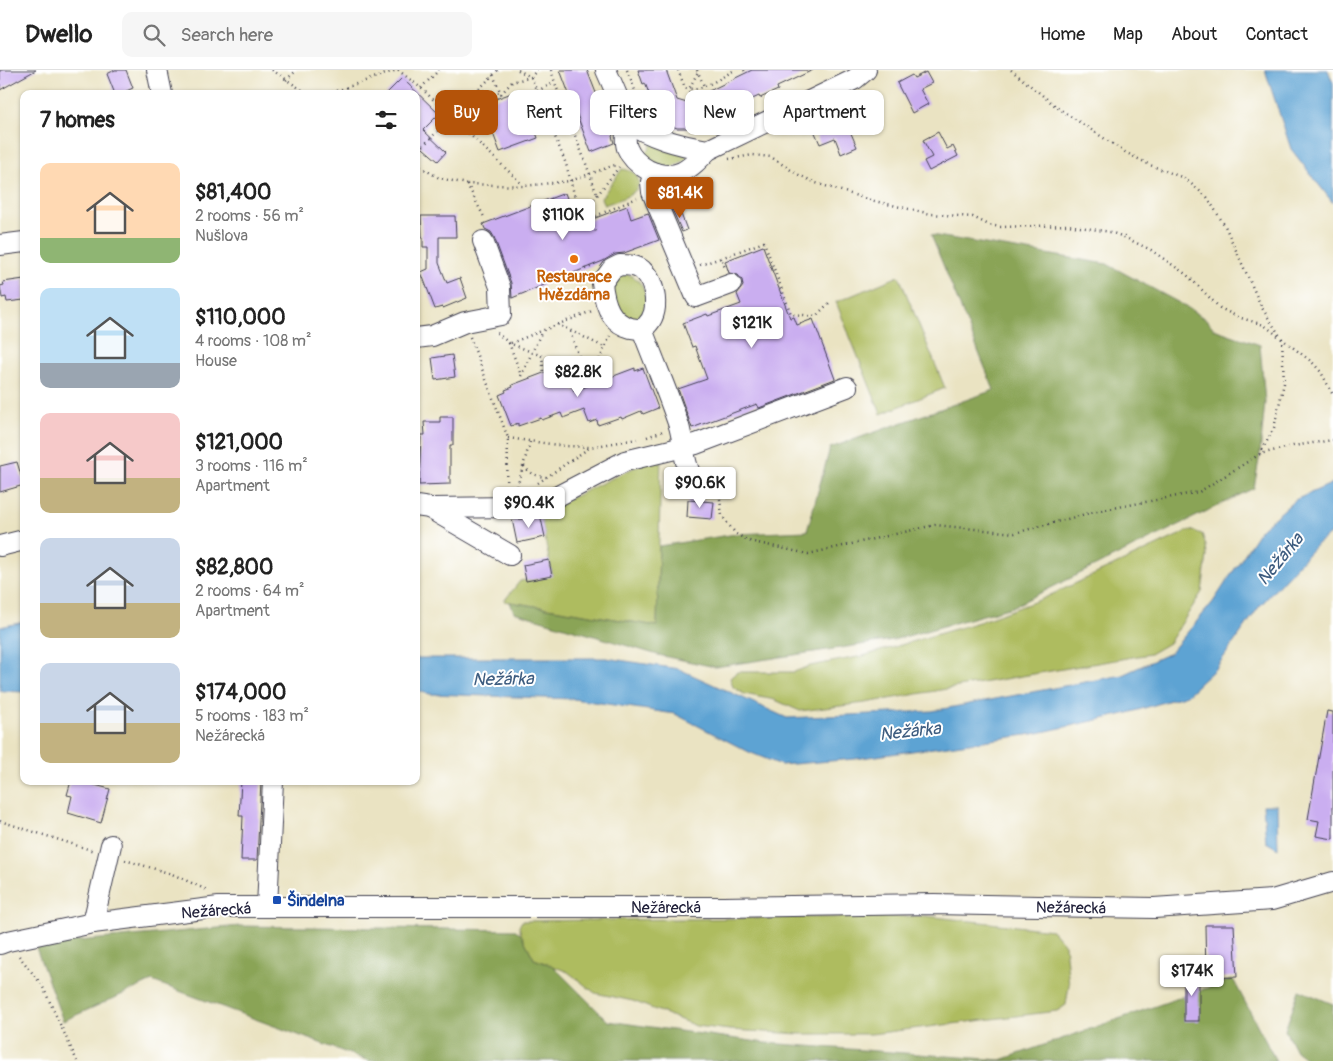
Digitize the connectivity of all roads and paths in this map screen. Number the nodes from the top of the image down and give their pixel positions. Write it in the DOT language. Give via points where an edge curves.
graph roads {
  1 [pos="157,70"];
  2 [pos="272,70"];
  3 [pos="297,70"];
  4 [pos="397,70"];
  5 [pos="439,70"];
  6 [pos="498,70"];
  7 [pos="518,70"];
  8 [pos="537,70"];
  9 [pos="551,70"];
  10 [pos="606,70"];
  11 [pos="628,70"];
  12 [pos="678,70"];
  13 [pos="735,70"];
  14 [pos="866,70"];
  15 [pos="1011,70"];
  16 [pos="698,71"];
  17 [pos="493,75"];
  18 [pos="531,77"];
  19 [pos="286,80"];
  20 [pos="555,83"];
  21 [pos="704,86"];
  22 [pos="421,88"];
  23 [pos="689,89"];
  24 [pos="161,90"];
  25 [pos="302,90"];
  26 [pos="339,90"];
  27 [pos="478,90"];
  28 [pos="537,90"];
  29 [pos="539,90"];
  30 [pos="558,90"];
  31 [pos="614,90"];
  32 [pos="636,90"];
  33 [pos="498,93"];
  34 [pos="501,94"];
  35 [pos="435,102"];
  36 [pos="435,134"];
  37 [pos="469,135"];
  38 [pos="555,135"];
  39 [pos="574,135"];
  40 [pos="627,135"];
  41 [pos="652,135"];
  42 [pos="420,149"];
  43 [pos="708,150"];
  44 [pos="420,166"];
  45 [pos="590,174"];
  46 [pos="570,181"];
  47 [pos="654,182"];
  48 [pos="467,184"];
  49 [pos="524,186"];
  50 [pos="597,196"];
  51 [pos="588,207"];
  52 [pos="591,218"];
  53 [pos="486,219"];
  54 [pos="596,232"];
  55 [pos="483,241"];
  56 [pos="20,242"];
  57 [pos="0,245"];
  58 [pos="721,258"];
  59 [pos="698,266"];
  60 [pos="731,284"];
  61 [pos="829,302"];
  62 [pos="606,306"];
  63 [pos="557,324"];
  64 [pos="467,328"];
  65 [pos="642,329"];
  66 [pos="543,330"];
  67 [pos="570,332"];
  68 [pos="420,338"];
  69 [pos="1282,339"];
  70 [pos="509,343"];
  71 [pos="533,352"];
  72 [pos="599,361"];
  73 [pos="583,367"];
  74 [pos="544,374"];
  75 [pos="602,374"];
  76 [pos="590,387"];
  77 [pos="848,387"];
  78 [pos="1333,395"];
  79 [pos="678,425"];
  80 [pos="508,438"];
  81 [pos="1333,440"];
  82 [pos="530,442"];
  83 [pos="590,447"];
  84 [pos="684,447"];
  85 [pos="1260,454"];
  86 [pos="524,466"];
  87 [pos="714,483"];
  88 [pos="515,495"];
  89 [pos="507,497"];
  90 [pos="423,507"];
  91 [pos="20,541"];
  92 [pos="0,546"];
  93 [pos="510,555"];
  94 [pos="273,785"];
  95 [pos="111,845"];
  96 [pos="1333,882"];
  97 [pos="267,907"];
  98 [pos="93,923"];
  99 [pos="4,942"];
  100 [pos="77,1061"];
  1 -- 24 [label="street"];
  2 -- 19 [label="path"];
  3 -- 19 [label="path"];
  4 -- 22 [label="path"];
  4 -- 26 [label="path"];
  5 -- 22 [label="path"];
  6 -- 17 [label="path"];
  7 -- 18 [label="path"];
  8 -- 18 [label="path"];
  9 -- 20 [label="path"];
  10 -- 31 [label="street"];
  11 -- 32 [label="path"];
  12 -- 23 [label="path" via="685,88"];
  13 -- 21 [label="path"];
  14 -- 43 [label="street" via="846,83"];
  15 -- 69 [label="path" via="1058,108 1125,152 1184,178 1207,197 1225,226 1262,308"];
  16 -- 21 [label="path"];
  16 -- 23 [label="path"];
  17 -- 27 [label="path"];
  17 -- 34 [label="path"];
  18 -- 28 [label="path"];
  18 -- 34 [label="path" via="512,82"];
  19 -- 25 [label="path"];
  20 -- 29 [label="path"];
  20 -- 30 [label="path"];
  21 -- 23 [label="path"];
  22 -- 35 [label="path"];
  33 -- 34 [label="path"];
  36 -- 42 [label="path"];
  37 -- 49 [label="path"];
  38 -- 46 [label="path"];
  39 -- 45 [label="path"];
  40 -- 47 [label="street" via="627,148 632,157"];
  41 -- 43 [label="street"];
  43 -- 47 [label="street" via="691,167"];
  43 -- 69 [label="path" via="727,160 753,155 771,157 816,183 914,211 973,217 1001,227 1068,225 1110,232 1158,255 1187,275 1220,308 1264,325"];
  44 -- 48 [label="path" via="439,178"];
  45 -- 46 [label="path"];
  45 -- 50 [label="path"];
  45 -- 50 [label="path" via="624,162"];
  46 -- 49 [label="path"];
  46 -- 51 [label="path" via="576,201"];
  47 -- 52 [label="path"];
  47 -- 60 [label="street" via="696,297"];
  48 -- 49 [label="path"];
  48 -- 53 [label="path"];
  50 -- 51 [label="path"];
  51 -- 52 [label="path"];
  52 -- 54 [label="path"];
  55 -- 68 [label="street" via="500,287 501,315 465,322"];
  56 -- 57 [label="street"];
  58 -- 59 [label="path"];
  58 -- 60 [label="path"];
  58 -- 61 [label="path" via="764,242 791,314 816,316"];
  62 -- 63 [label="path"];
  62 -- 65 [label="street" via="618,322"];
  62 -- 65 [label="street" via="602,283 612,269 632,265 642,270 655,294 655,306"];
  63 -- 66 [label="path"];
  63 -- 67 [label="path"];
  64 -- 80 [label="path"];
  65 -- 79 [label="street"];
  66 -- 70 [label="path"];
  66 -- 71 [label="path"];
  67 -- 72 [label="path" via="604,348"];
  67 -- 73 [label="path"];
  69 -- 78 [label="path" via="1312,362"];
  69 -- 85 [label="path" via="1284,383 1274,428"];
  70 -- 71 [label="path"];
  70 -- 71 [label="path" via="521,376"];
  71 -- 74 [label="path" via="542,356"];
  72 -- 73 [label="path"];
  72 -- 75 [label="path"];
  73 -- 76 [label="path"];
  77 -- 84 [label="street"];
  79 -- 83 [label="path" via="644,438"];
  79 -- 84 [label="street"];
  80 -- 82 [label="path"];
  80 -- 89 [label="path"];
  81 -- 85 [label="path"];
  82 -- 83 [label="path"];
  82 -- 86 [label="path"];
  83 -- 86 [label="path" via="548,477 528,472"];
  84 -- 87 [label="street" via="687,468 692,477"];
  84 -- 90 [label="street" via="625,461 556,497 519,507"];
  85 -- 87 [label="path" via="1199,492 1097,511 1014,533 935,524 808,554 750,541 736,534 722,516 719,492"];
  86 -- 88 [label="path"];
  90 -- 93 [label="street"];
  91 -- 92 [label="street"];
  94 -- 97 [label="street"];
  95 -- 98 [label="street"];
  96 -- 97 [label="street, Nežárecká" via="1272,900 1154,908 934,904"];
  97 -- 98 [label="street, Nežárecká" via="219,907"];
  98 -- 99 [label="street, Nežárecká"];
  99 -- 100 [label="path" via="42,985"];
}
